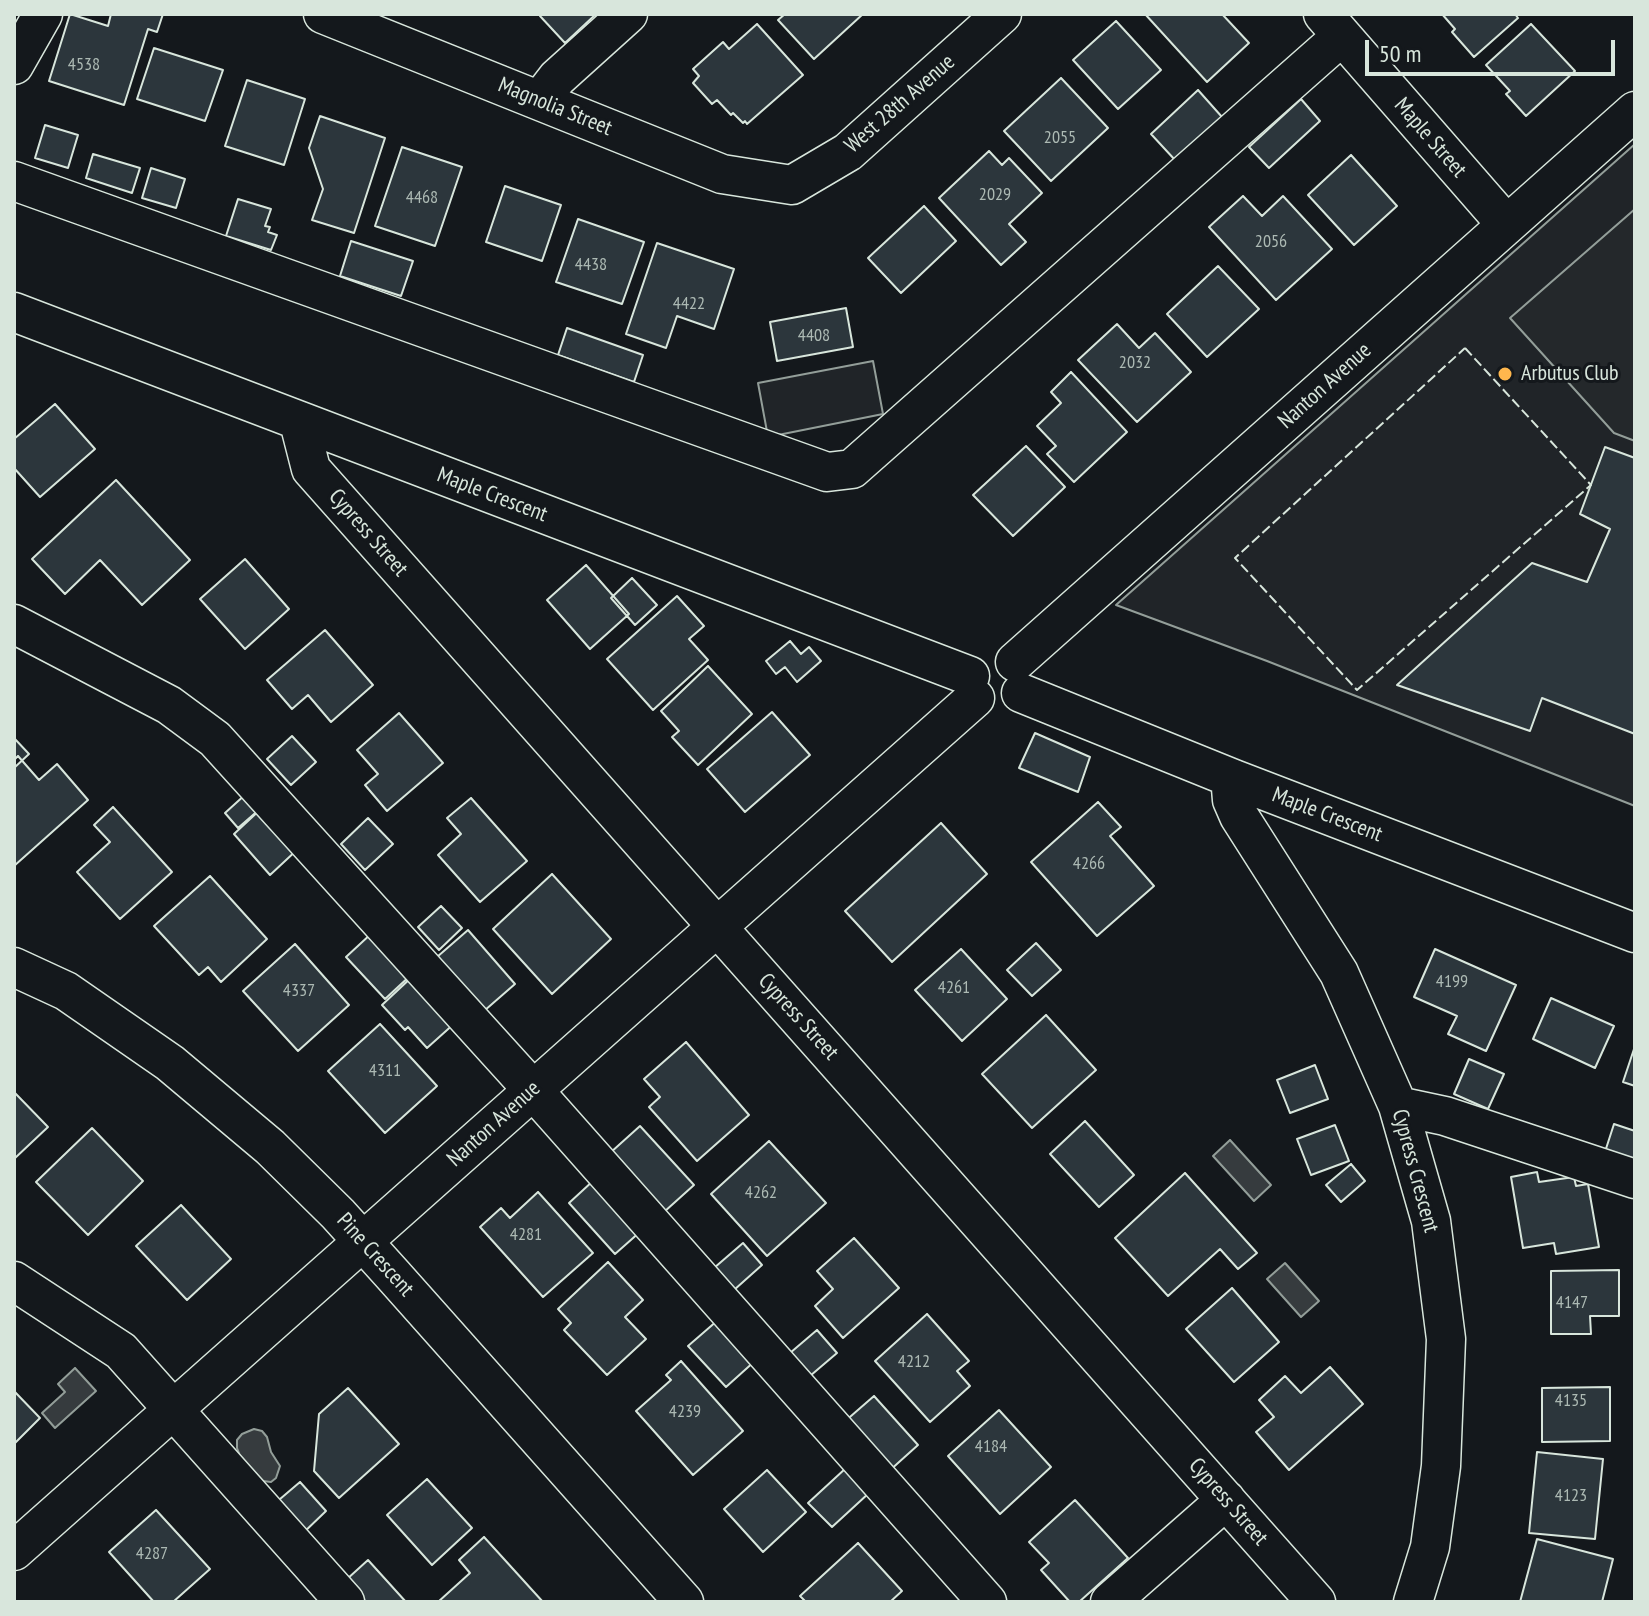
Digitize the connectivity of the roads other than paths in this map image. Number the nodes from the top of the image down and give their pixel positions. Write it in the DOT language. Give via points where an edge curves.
graph roads {
  1 [pos="43,14"];
  2 [pos="323,14"];
  3 [pos="628,14"];
  4 [pos="1002,14"];
  5 [pos="1332,25"];
  6 [pos="14,65"];
  7 [pos="540,100"];
  8 [pos="1635,111"];
  9 [pos="14,181"];
  10 [pos="792,185"];
  11 [pos="1506,224"];
  12 [pos="14,312"];
  13 [pos="299,422"];
  14 [pos="14,624"];
  15 [pos="1018,678"];
  16 [pos="973,687"];
  17 [pos="1234,779"];
  18 [pos="717,927"];
  19 [pos="1635,933"];
  20 [pos="14,967"];
  21 [pos="533,1090"];
  22 [pos="1398,1106"];
  23 [pos="1635,1179"];
  24 [pos="363,1241"];
  25 [pos="14,1281"];
  26 [pos="174,1410"];
  27 [pos="1226,1500"];
  28 [pos="14,1551"];
  29 [pos="345,1602"];
  30 [pos="684,1602"];
  31 [pos="987,1602"];
  32 [pos="1110,1602"];
  33 [pos="1316,1602"];
  34 [pos="1413,1602"];
  1 -- 6 [label="street"];
  2 -- 7 [label="street, Magnolia Street"];
  3 -- 7 [label="street"];
  4 -- 10 [label="street, West 28th Avenue" via="848,152"];
  5 -- 9 [label="street" via="852,469 827,472"];
  5 -- 11 [label="street, Maple Street"];
  7 -- 10 [label="street, Magnolia Street" via="722,174"];
  8 -- 11 [label="street, Nanton Avenue"];
  11 -- 15 [label="street, Nanton Avenue"];
  12 -- 13 [label="street, Maple Crescent"];
  13 -- 16 [label="street, Maple Crescent"];
  13 -- 18 [label="street, Cypress Street" via="311,469"];
  14 -- 21 [label="street" via="169,705 215,739"];
  15 -- 16 [label="street, Nanton Avenue" via="998,655 989,656 974,667"];
  15 -- 17 [label="street, Maple Crescent"];
  16 -- 18 [label="street, Nanton Avenue"];
  17 -- 19 [label="street, Maple Crescent"];
  17 -- 22 [label="street, Cypress Crescent" via="1232,800 1239,816 1339,973"];
  18 -- 21 [label="street, Nanton Avenue"];
  18 -- 27 [label="street, Cypress Street"];
  20 -- 24 [label="street, Pine Crescent" via="66,991 170,1063 270,1147"];
  21 -- 24 [label="street, Nanton Avenue"];
  21 -- 31 [label="street"];
  22 -- 23 [label="street" via="1445,1116"];
  22 -- 34 [label="street, Cypress Crescent" via="1431,1221 1446,1339 1441,1466 1430,1547"];
  24 -- 26 [label="street, Nanton Avenue"];
  24 -- 30 [label="street, Pine Crescent"];
  25 -- 26 [label="street" via="121,1351"];
  26 -- 28 [label="street, Nanton Avenue"];
  26 -- 29 [label="street"];
  27 -- 32 [label="street"];
  27 -- 33 [label="street, Cypress Street"];
}
